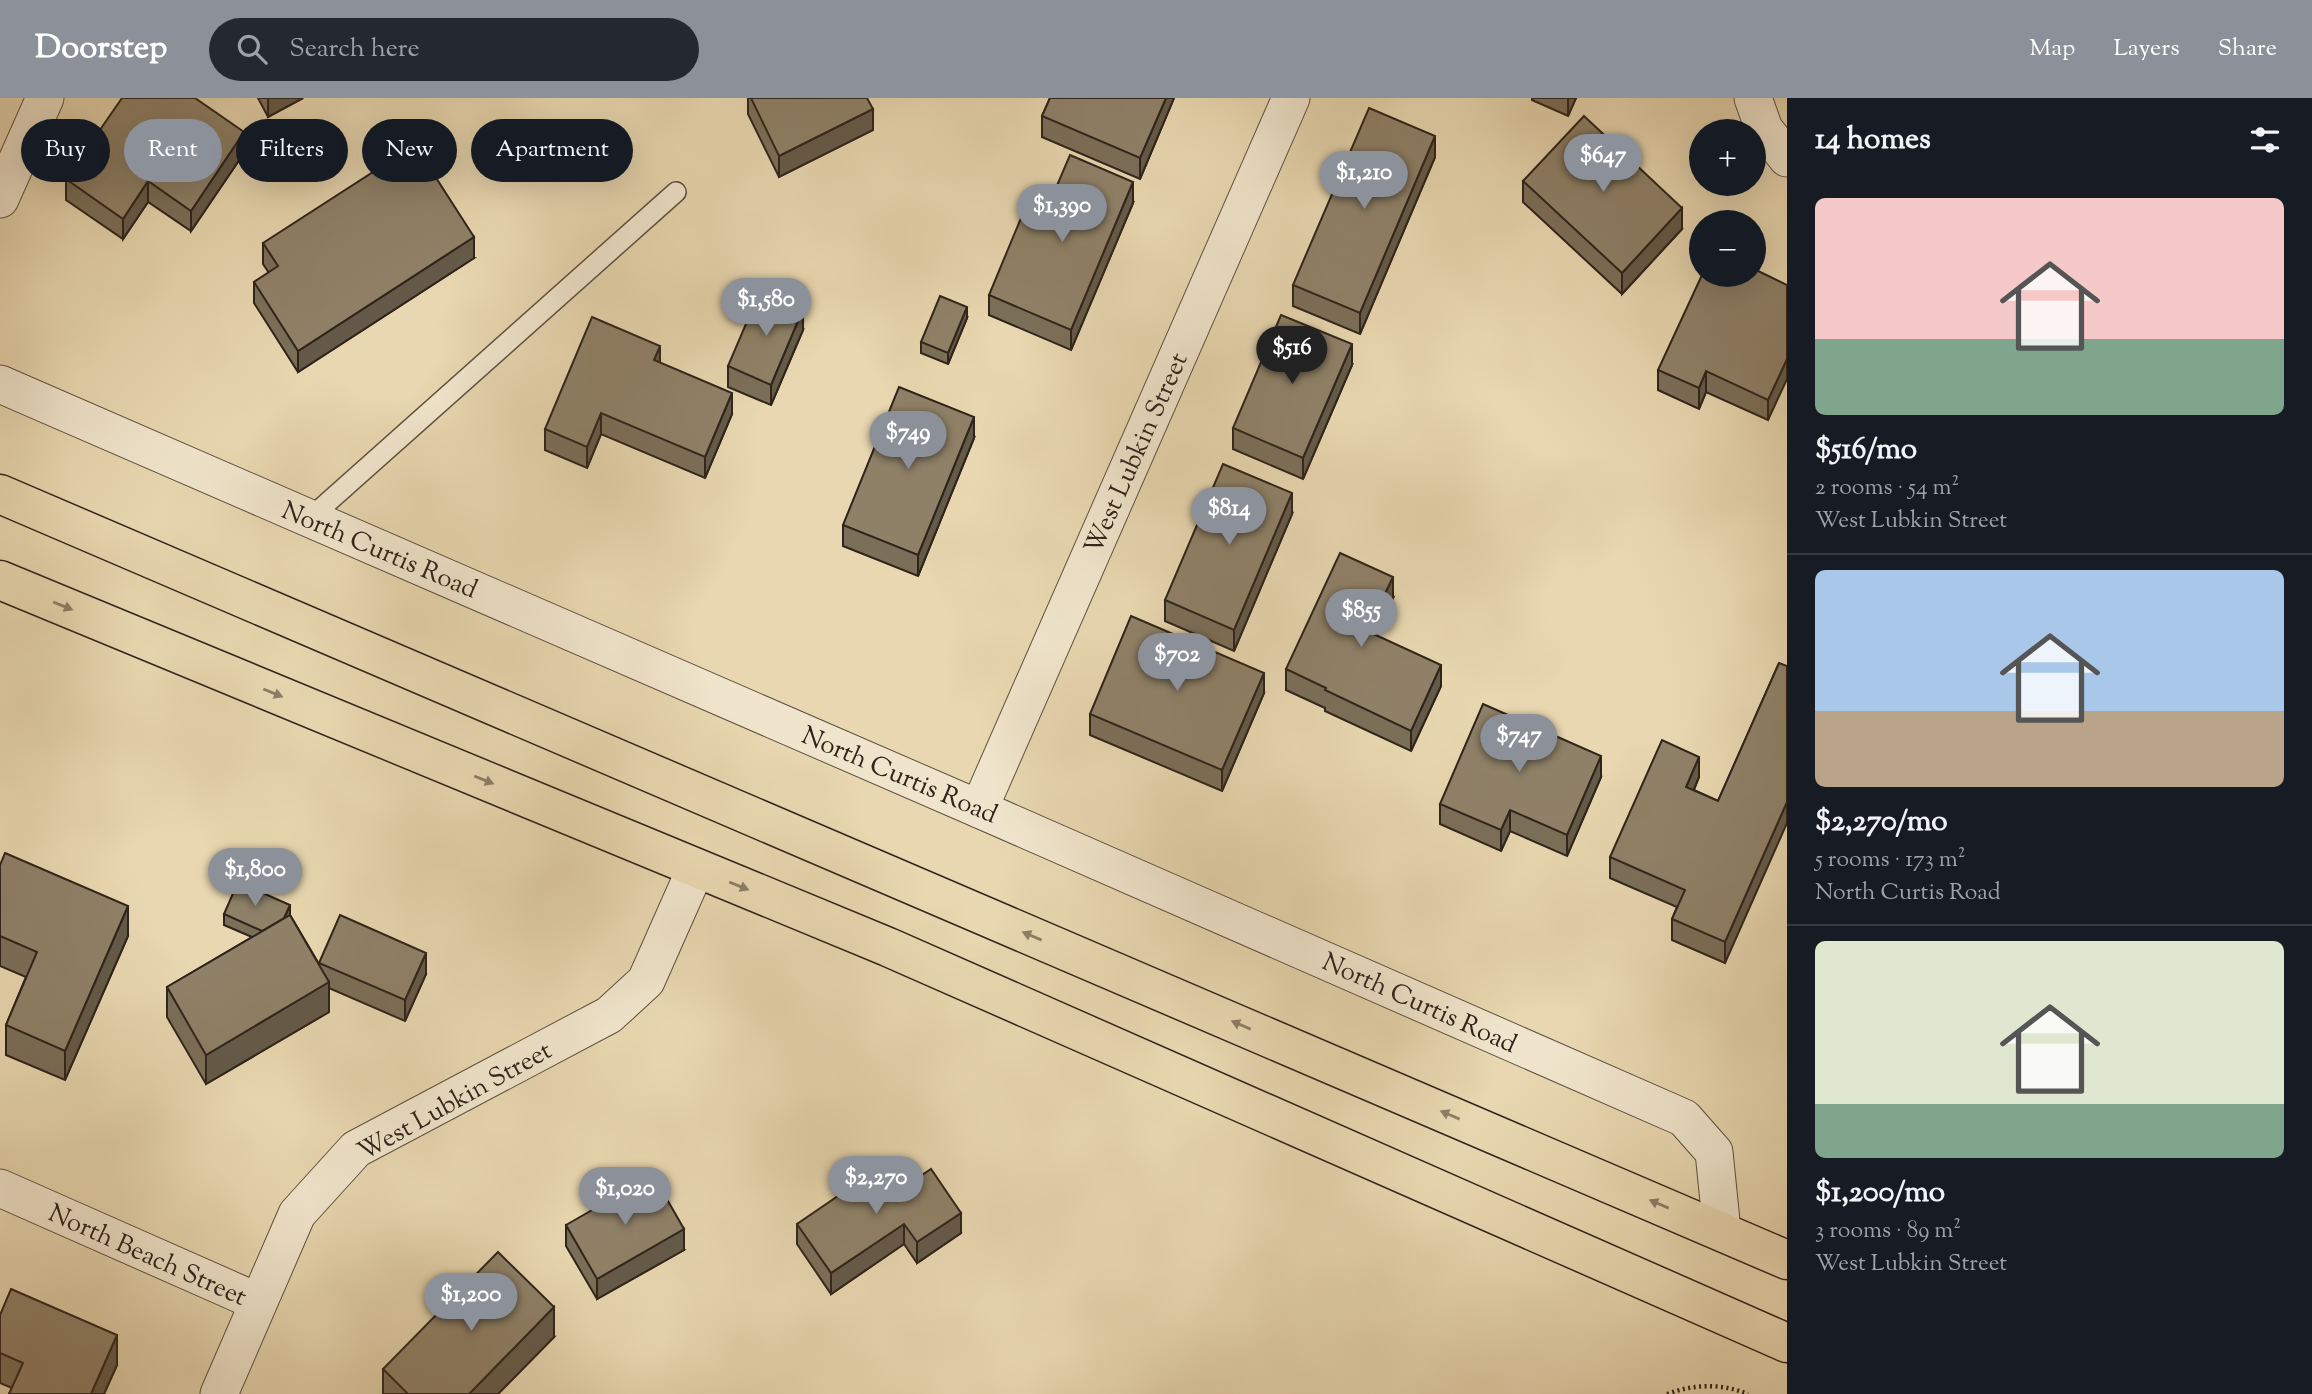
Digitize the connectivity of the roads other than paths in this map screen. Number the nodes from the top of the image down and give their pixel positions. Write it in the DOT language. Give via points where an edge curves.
graph roads {
  1 [pos="45,98"];
  2 [pos="1291,98"];
  3 [pos="1753,98"];
  4 [pos="1787,158"];
  5 [pos="676,192"];
  6 [pos="0,199"];
  7 [pos="0,384"];
  8 [pos="0,494"];
  9 [pos="309,519"];
  10 [pos="0,580"];
  11 [pos="979,808"];
  12 [pos="696,868"];
  13 [pos="0,1188"];
  14 [pos="1722,1231"];
  15 [pos="1787,1260"];
  16 [pos="258,1302"];
  17 [pos="1787,1343"];
  18 [pos="219,1394"];
  1 -- 6 [label="street"];
  2 -- 11 [label="street, West Lubkin Street"];
  3 -- 4 [label="street" via="1764,129"];
  5 -- 9 [label="lane"];
  7 -- 9 [label="street, North Curtis Road"];
  14 -- 8 [label="main road, one-way"];
  9 -- 11 [label="street, North Curtis Road"];
  10 -- 12 [label="main road, one-way"];
  11 -- 14 [label="street, North Curtis Road" via="1684,1118 1714,1152"];
  12 -- 16 [label="street, West Lubkin Street" via="646,981 609,1015 356,1150 297,1214"];
  12 -- 17 [label="main road, one-way" via="901,953"];
  13 -- 16 [label="street, North Beach Street"];
  14 -- 15 [label="main road"];
  16 -- 18 [label="street, West Lubkin Street"];
}
